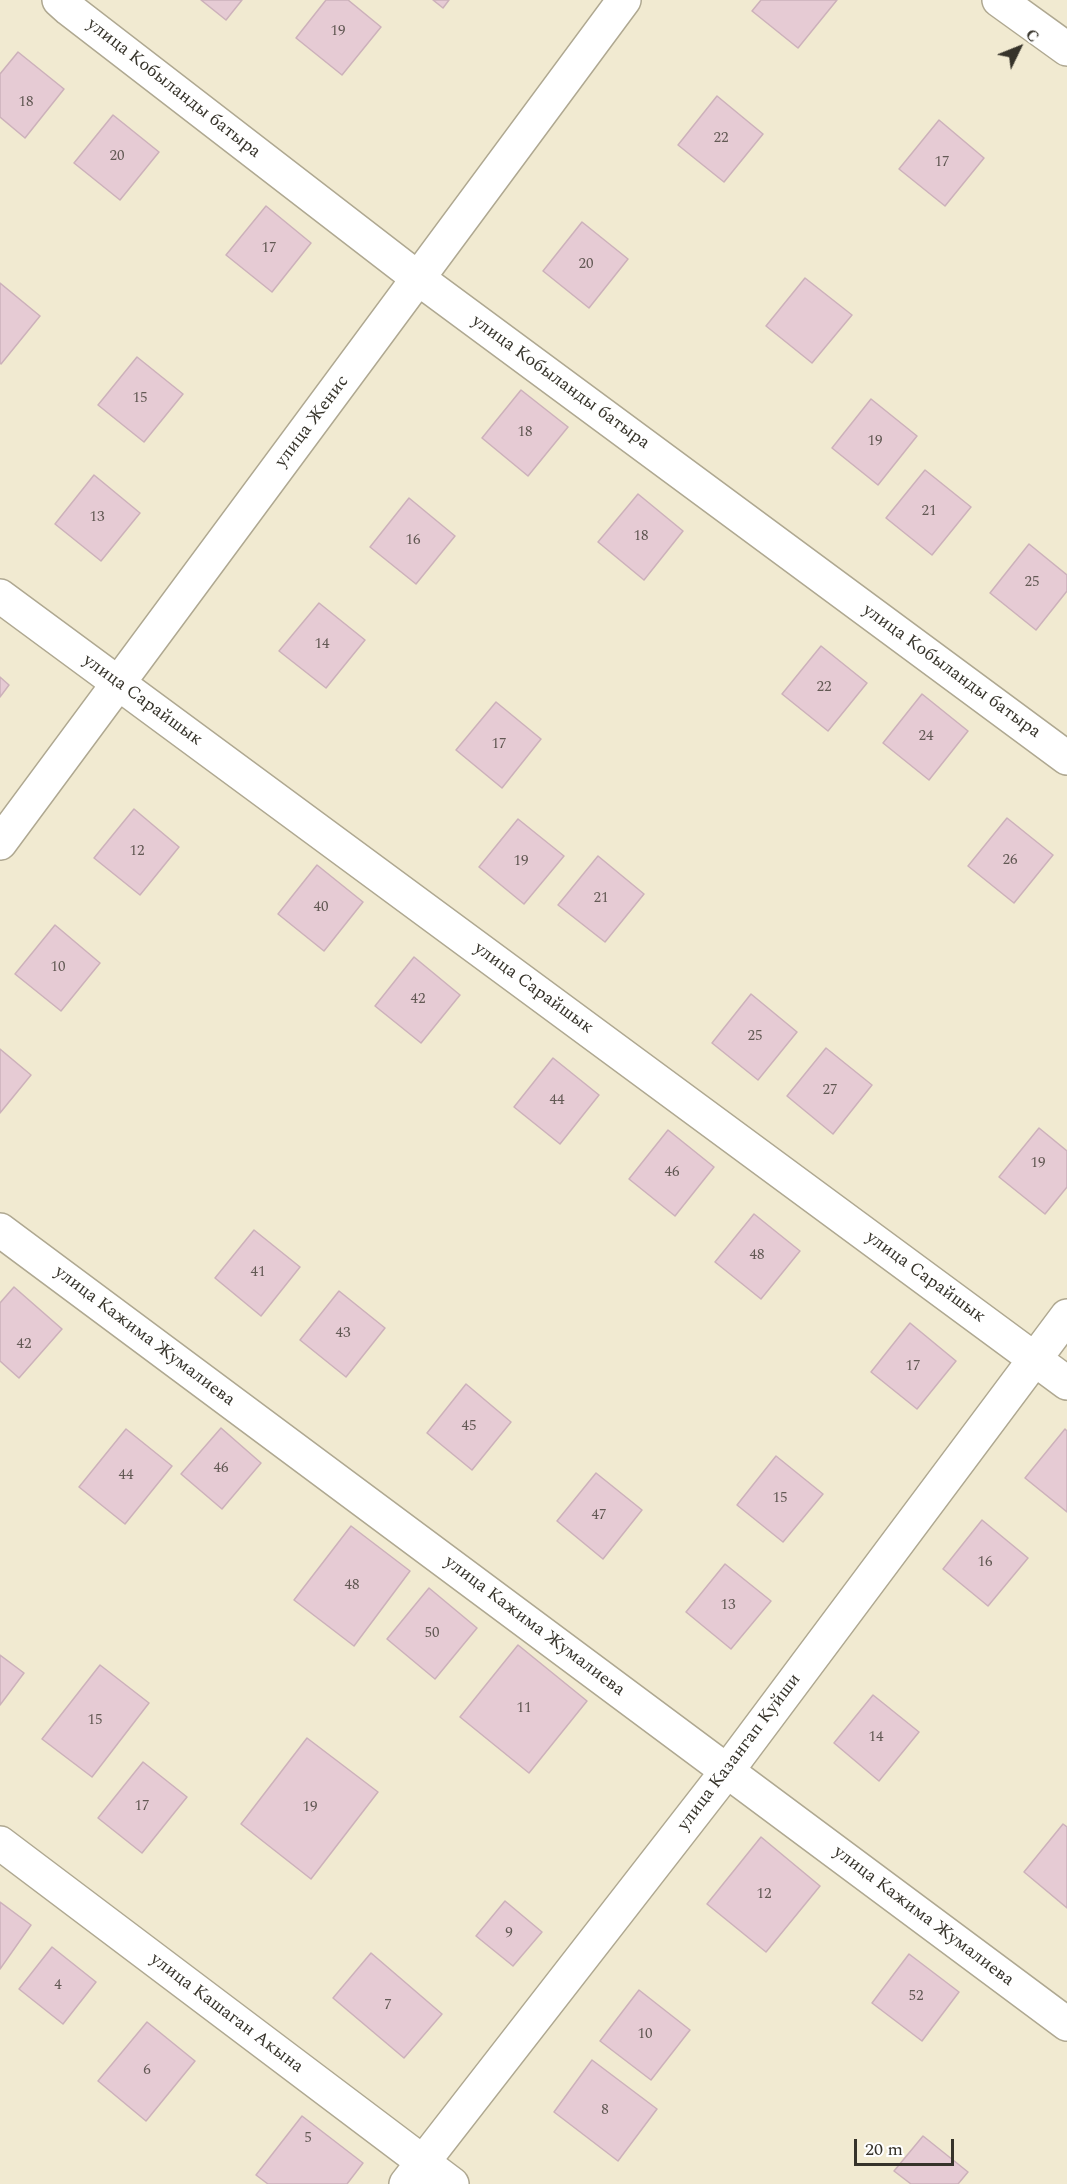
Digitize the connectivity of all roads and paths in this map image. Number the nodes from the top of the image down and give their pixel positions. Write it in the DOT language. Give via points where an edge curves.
graph roads {
  1 [pos="59,0"];
  2 [pos="624,0"];
  3 [pos="999,0"];
  4 [pos="1067,49"];
  5 [pos="419,279"];
  6 [pos="0,596"];
  7 [pos="118,683"];
  8 [pos="1067,758"];
  9 [pos="0,843"];
  10 [pos="0,1230"];
  11 [pos="1067,1316"];
  12 [pos="1035,1360"];
  13 [pos="1067,1383"];
  14 [pos="727,1771"];
  15 [pos="0,1843"];
  16 [pos="1067,2024"];
  17 [pos="414,2173"];
  18 [pos="452,2184"];
  1 -- 5 [label="street, улица Кобыланды батыра"];
  2 -- 5 [label="street, улица Женис"];
  3 -- 4 [label="street"];
  5 -- 7 [label="street, улица Женис"];
  5 -- 8 [label="street, улица Кобыланды батыра"];
  6 -- 7 [label="street, улица Сарайшык"];
  7 -- 9 [label="street, улица Женис"];
  7 -- 12 [label="street, улица Сарайшык"];
  10 -- 14 [label="street, улица Кажима Жумалиева"];
  11 -- 12 [label="street, улица Казангап Куйши"];
  12 -- 13 [label="street, улица Сарайшык"];
  12 -- 14 [label="street, улица Казангап Куйши"];
  14 -- 16 [label="street, улица Кажима Жумалиева"];
  14 -- 17 [label="street, улица Казангап Куйши"];
  15 -- 17 [label="street, улица Кашаган Акына"];
  17 -- 18 [label="street, улица Кашаган Акына"];
}
